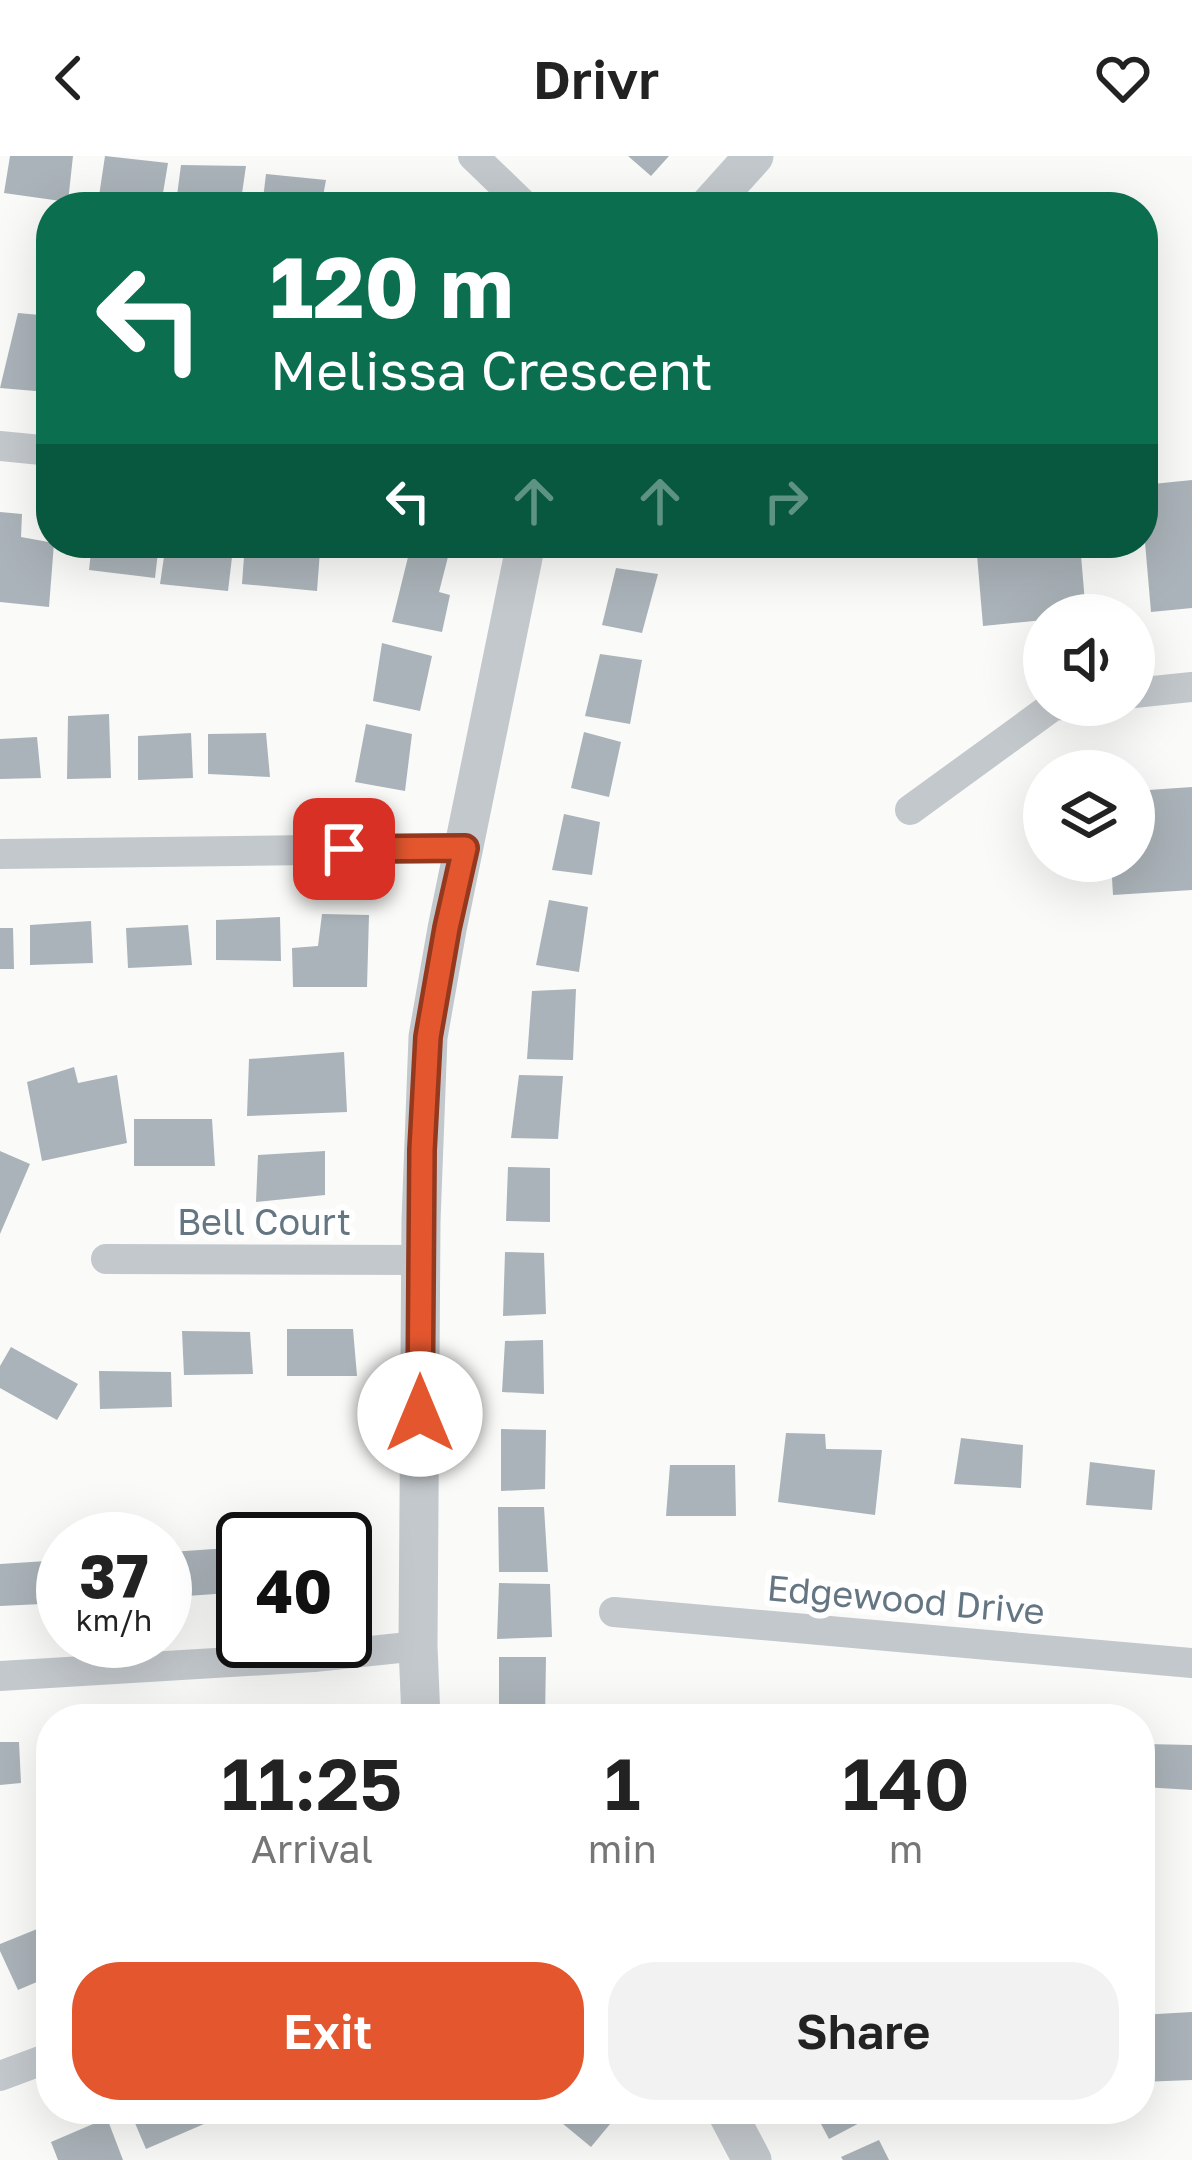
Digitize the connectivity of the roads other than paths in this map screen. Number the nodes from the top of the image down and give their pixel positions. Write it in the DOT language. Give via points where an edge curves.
graph roads {
  1 [pos="473,156"];
  2 [pos="754,156"];
  3 [pos="510,192"];
  4 [pos="722,192"];
  5 [pos="0,446"];
  6 [pos="36,450"];
  7 [pos="523,558"];
  8 [pos="1192,687"];
  9 [pos="1155,691"];
  10 [pos="1026,726"];
  11 [pos="910,810"];
  12 [pos="465,848"];
  13 [pos="0,854"];
  14 [pos="106,1259"];
  15 [pos="421,1260"];
  16 [pos="614,1612"];
  17 [pos="418,1646"];
  18 [pos="1192,1663"];
  19 [pos="0,1676"];
  20 [pos="420,1704"];
  21 [pos="36,2063"];
  22 [pos="0,2076"];
  23 [pos="733,2124"];
  24 [pos="752,2160"];
  1 -- 3 [label="street"];
  2 -- 4 [label="street"];
  5 -- 6 [label="street"];
  7 -- 12 [label="street"];
  8 -- 9 [label="street"];
  10 -- 11 [label="street"];
  12 -- 13 [label="street"];
  12 -- 15 [label="street" via="428,1037"];
  14 -- 15 [label="street, Bell Court"];
  15 -- 17 [label="street"];
  16 -- 18 [label="street, Edgewood Drive"];
  17 -- 19 [label="street"];
  17 -- 20 [label="street"];
  21 -- 22 [label="street"];
  23 -- 24 [label="street"];
}
